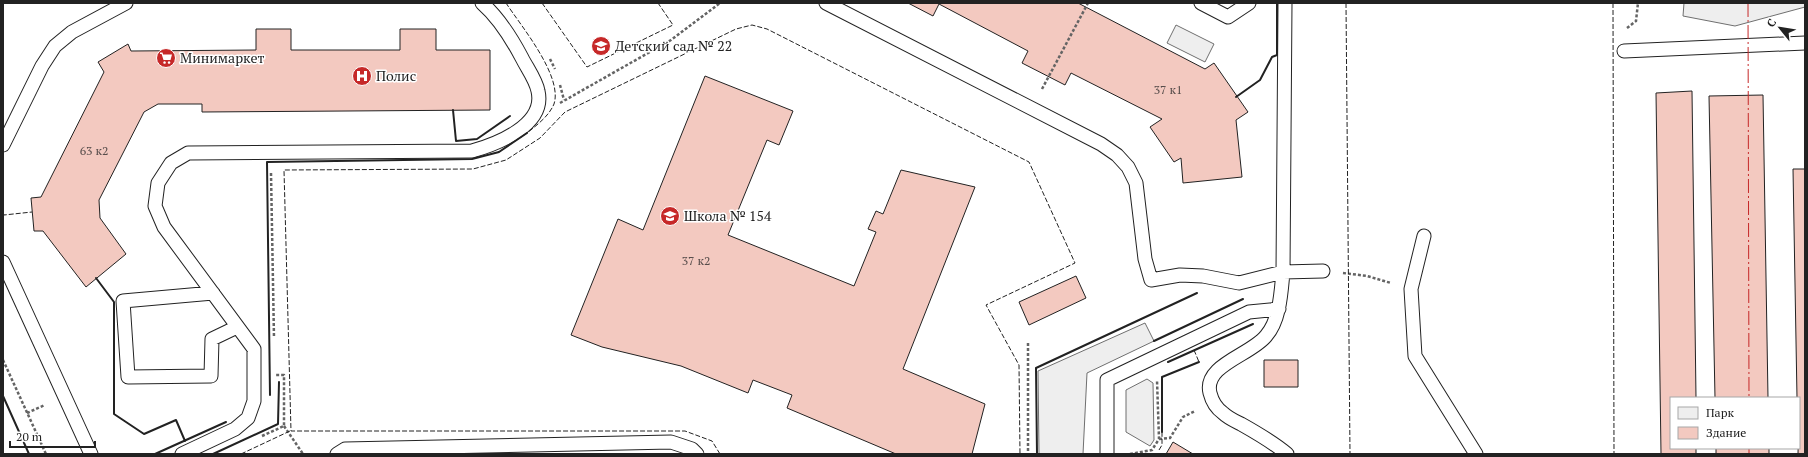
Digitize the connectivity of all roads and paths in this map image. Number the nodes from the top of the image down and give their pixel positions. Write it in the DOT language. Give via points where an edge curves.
graph roads {
  1 [pos="126,3"];
  2 [pos="482,3"];
  3 [pos="826,3"];
  4 [pos="1088,3"];
  5 [pos="1249,3"];
  6 [pos="1285,3"];
  7 [pos="1208,5"];
  8 [pos="1805,43"];
  9 [pos="1624,51"];
  10 [pos="1031,108"];
  11 [pos="3,145"];
  12 [pos="1424,236"];
  13 [pos="3,262"];
  14 [pos="1322,271"];
  15 [pos="1283,272"];
  16 [pos="1411,289"];
  17 [pos="213,293"];
  18 [pos="1279,309"];
  19 [pos="237,327"];
  20 [pos="1028,342"];
  21 [pos="3,360"];
  22 [pos="1157,373"];
  23 [pos="1183,417"];
  24 [pos="284,426"];
  25 [pos="1159,439"];
  26 [pos="46,454"];
  27 [pos="91,454"];
  28 [pos="182,454"];
  29 [pos="303,454"];
  30 [pos="337,454"];
  31 [pos="697,454"];
  32 [pos="1028,454"];
  33 [pos="1107,454"];
  34 [pos="1130,454"];
  35 [pos="1287,454"];
  36 [pos="1476,454"];
  1 -- 11 [label="lane" via="72,32 55,46 42,66"];
  2 -- 17 [label="lane" via="517,49 538,91 538,106 531,120 492,145 472,151 188,153 171,163 158,183 155,206 164,227"];
  3 -- 10 [label="lane"];
  4 -- 10 [label="path"];
  5 -- 7 [label="lane" via="1228,17"];
  6 -- 15 [label="lane"];
  8 -- 9 [label="lane"];
  10 -- 15 [label="lane" via="1101,144 1117,155 1128,167 1136,183 1145,259 1151,280 1180,275 1239,283"];
  12 -- 16 [label="lane"];
  13 -- 27 [label="lane"];
  14 -- 15 [label="lane"];
  14 -- 16 [label="path" via="1367,276"];
  15 -- 18 [label="lane"];
  16 -- 36 [label="lane" via="1415,356"];
  17 -- 19 [label="lane"];
  17 -- 19 [label="lane" via="123,301 128,377 211,376 212,339"];
  18 -- 33 [label="lane" via="1249,312 1107,380"];
  18 -- 35 [label="lane" via="1266,336 1248,352 1214,372 1209,387 1213,402 1223,414 1275,444"];
  19 -- 28 [label="lane" via="254,349 254,401 248,418 235,429"];
  20 -- 32 [label="path"];
  21 -- 26 [label="path"];
  22 -- 25 [label="path"];
  23 -- 25 [label="path" via="1170,438"];
  24 -- 29 [label="path"];
  25 -- 34 [label="path" via="1152,450"];
  30 -- 31 [label="lane" via="345,449 671,442 692,449"];
}
